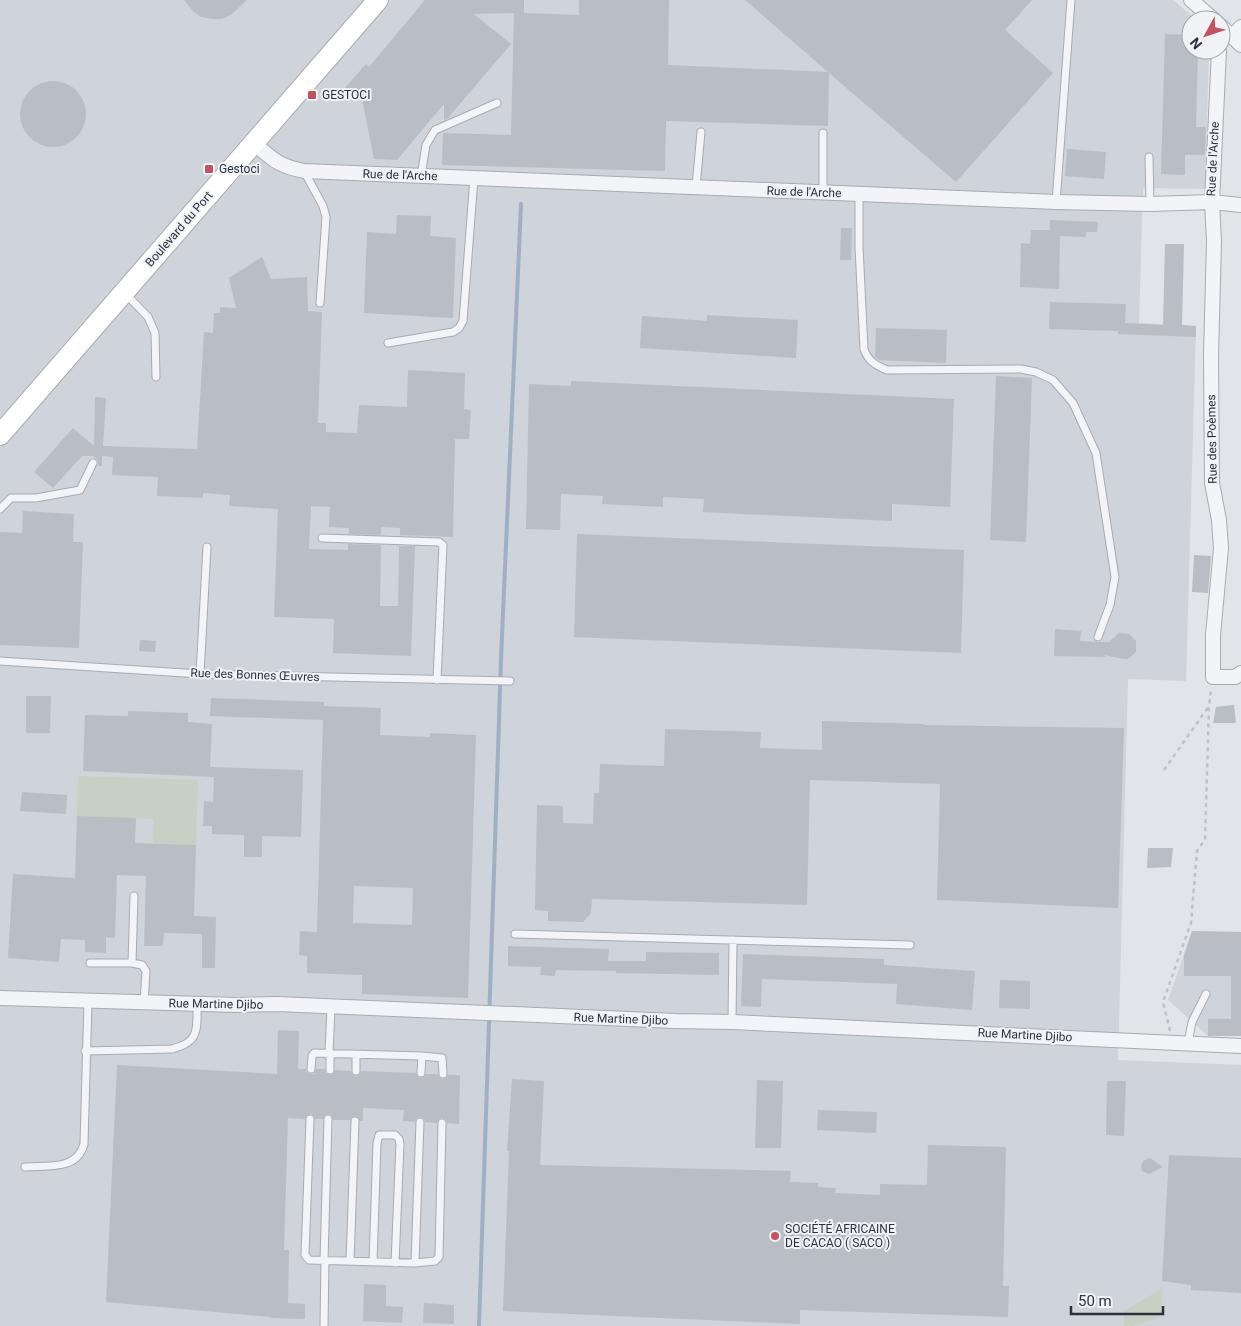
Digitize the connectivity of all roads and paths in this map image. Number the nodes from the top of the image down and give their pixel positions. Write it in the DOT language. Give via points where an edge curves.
graph roads {
  1 [pos="378,0"];
  2 [pos="1071,0"];
  3 [pos="1191,0"];
  4 [pos="1202,10"];
  5 [pos="1219,60"];
  6 [pos="497,103"];
  7 [pos="701,132"];
  8 [pos="823,133"];
  9 [pos="254,143"];
  10 [pos="1149,157"];
  11 [pos="304,171"];
  12 [pos="421,176"];
  13 [pos="474,178"];
  14 [pos="696,187"];
  15 [pos="822,192"];
  16 [pos="859,194"];
  17 [pos="1056,202"];
  18 [pos="1212,202"];
  19 [pos="1150,204"];
  20 [pos="1241,205"];
  21 [pos="124,291"];
  22 [pos="320,303"];
  23 [pos="388,343"];
  24 [pos="156,377"];
  25 [pos="0,435"];
  26 [pos="93,462"];
  27 [pos="0,509"];
  28 [pos="322,538"];
  29 [pos="206,547"];
  30 [pos="1098,637"];
  31 [pos="0,661"];
  32 [pos="1241,673"];
  33 [pos="200,674"];
  34 [pos="1213,677"];
  35 [pos="437,680"];
  36 [pos="510,681"];
  37 [pos="1210,706"];
  38 [pos="1164,770"];
  39 [pos="134,896"];
  40 [pos="515,934"];
  41 [pos="733,940"];
  42 [pos="910,945"];
  43 [pos="90,963"];
  44 [pos="132,963"];
  45 [pos="1206,994"];
  46 [pos="0,998"];
  47 [pos="88,1001"];
  48 [pos="144,1002"];
  49 [pos="197,1004"];
  50 [pos="331,1007"];
  51 [pos="732,1022"];
  52 [pos="1172,1042"];
  53 [pos="1188,1043"];
  54 [pos="1241,1046"];
  55 [pos="86,1051"];
  56 [pos="329,1054"];
  57 [pos="356,1055"];
  58 [pos="422,1056"];
  59 [pos="311,1069"];
  60 [pos="330,1070"];
  61 [pos="356,1071"];
  62 [pos="420,1074"];
  63 [pos="443,1074"];
  64 [pos="310,1119"];
  65 [pos="328,1120"];
  66 [pos="355,1121"];
  67 [pos="420,1122"];
  68 [pos="442,1123"];
  69 [pos="24,1167"];
  70 [pos="325,1260"];
  71 [pos="350,1261"];
  72 [pos="373,1262"];
  73 [pos="396,1263"];
  74 [pos="415,1263"];
  75 [pos="324,1326"];
  1 -- 9 [label="main road, Boulevard du Port"];
  2 -- 17 [label="lane"];
  3 -- 4 [label="street"];
  5 -- 18 [label="street, Rue de l'Arche"];
  6 -- 12 [label="lane" via="431,134"];
  7 -- 14 [label="lane"];
  8 -- 15 [label="lane"];
  9 -- 11 [label="street, Rue de l'Arche" via="284,167"];
  9 -- 21 [label="main road, Boulevard du Port"];
  10 -- 19 [label="lane"];
  11 -- 12 [label="street, Rue de l'Arche"];
  11 -- 22 [label="lane" via="326,216"];
  12 -- 13 [label="street, Rue de l'Arche"];
  13 -- 14 [label="street, Rue de l'Arche"];
  13 -- 23 [label="lane" via="463,320 459,328 453,332"];
  14 -- 15 [label="street, Rue de l'Arche"];
  15 -- 16 [label="street, Rue de l'Arche"];
  16 -- 17 [label="street, Rue de l'Arche"];
  16 -- 30 [label="lane" via="864,349 870,360 887,370 1021,369 1036,372 1053,380 1079,415 1096,453 1114,577 1110,605"];
  17 -- 19 [label="street, Rue de l'Arche"];
  18 -- 19 [label="street, Rue de l'Arche"];
  18 -- 20 [label="street"];
  18 -- 34 [label="street, Rue des Poèmes" via="1212,483 1221,548 1213,635"];
  21 -- 24 [label="lane" via="148,317 155,333"];
  21 -- 25 [label="main road, Boulevard du Port"];
  26 -- 27 [label="lane" via="80,490 36,498 11,498"];
  28 -- 35 [label="lane" via="442,543"];
  29 -- 33 [label="lane"];
  31 -- 33 [label="lane, Rue des Bonnes Œuvres"];
  32 -- 34 [label="street" via="1234,677"];
  33 -- 35 [label="lane, Rue des Bonnes Œuvres"];
  34 -- 37 [label="path"];
  35 -- 36 [label="lane, Rue des Bonnes Œuvres"];
  37 -- 38 [label="path"];
  37 -- 52 [label="path" via="1205,839 1197,851 1191,923 1163,1002"];
  39 -- 44 [label="lane"];
  40 -- 41 [label="lane"];
  41 -- 42 [label="lane"];
  41 -- 51 [label="lane"];
  43 -- 44 [label="lane"];
  44 -- 48 [label="lane" via="145,967"];
  45 -- 53 [label="lane" via="1192,1022"];
  46 -- 47 [label="street, Rue Martine Djibo"];
  47 -- 48 [label="street, Rue Martine Djibo"];
  47 -- 55 [label="lane"];
  48 -- 49 [label="street, Rue Martine Djibo"];
  49 -- 50 [label="street, Rue Martine Djibo"];
  49 -- 55 [label="lane" via="197,1027 186,1045 172,1049"];
  50 -- 51 [label="street, Rue Martine Djibo"];
  50 -- 56 [label="lane"];
  51 -- 52 [label="street, Rue Martine Djibo"];
  52 -- 53 [label="street, Rue Martine Djibo"];
  53 -- 54 [label="street, Rue Martine Djibo"];
  55 -- 69 [label="lane" via="82,1152 67,1164"];
  56 -- 57 [label="lane"];
  56 -- 59 [label="lane" via="312,1054"];
  56 -- 60 [label="lane"];
  57 -- 58 [label="lane"];
  57 -- 61 [label="lane"];
  58 -- 62 [label="lane"];
  58 -- 63 [label="lane" via="442,1058"];
  64 -- 70 [label="lane" via="305,1255 309,1260"];
  65 -- 70 [label="lane"];
  66 -- 71 [label="lane"];
  67 -- 74 [label="lane"];
  68 -- 74 [label="lane" via="438,1257 435,1261"];
  70 -- 71 [label="lane"];
  70 -- 75 [label="lane"];
  71 -- 72 [label="lane"];
  72 -- 73 [label="lane"];
  72 -- 73 [label="lane" via="376,1142 382,1134 395,1135 400,1144"];
  73 -- 74 [label="lane"];
}
